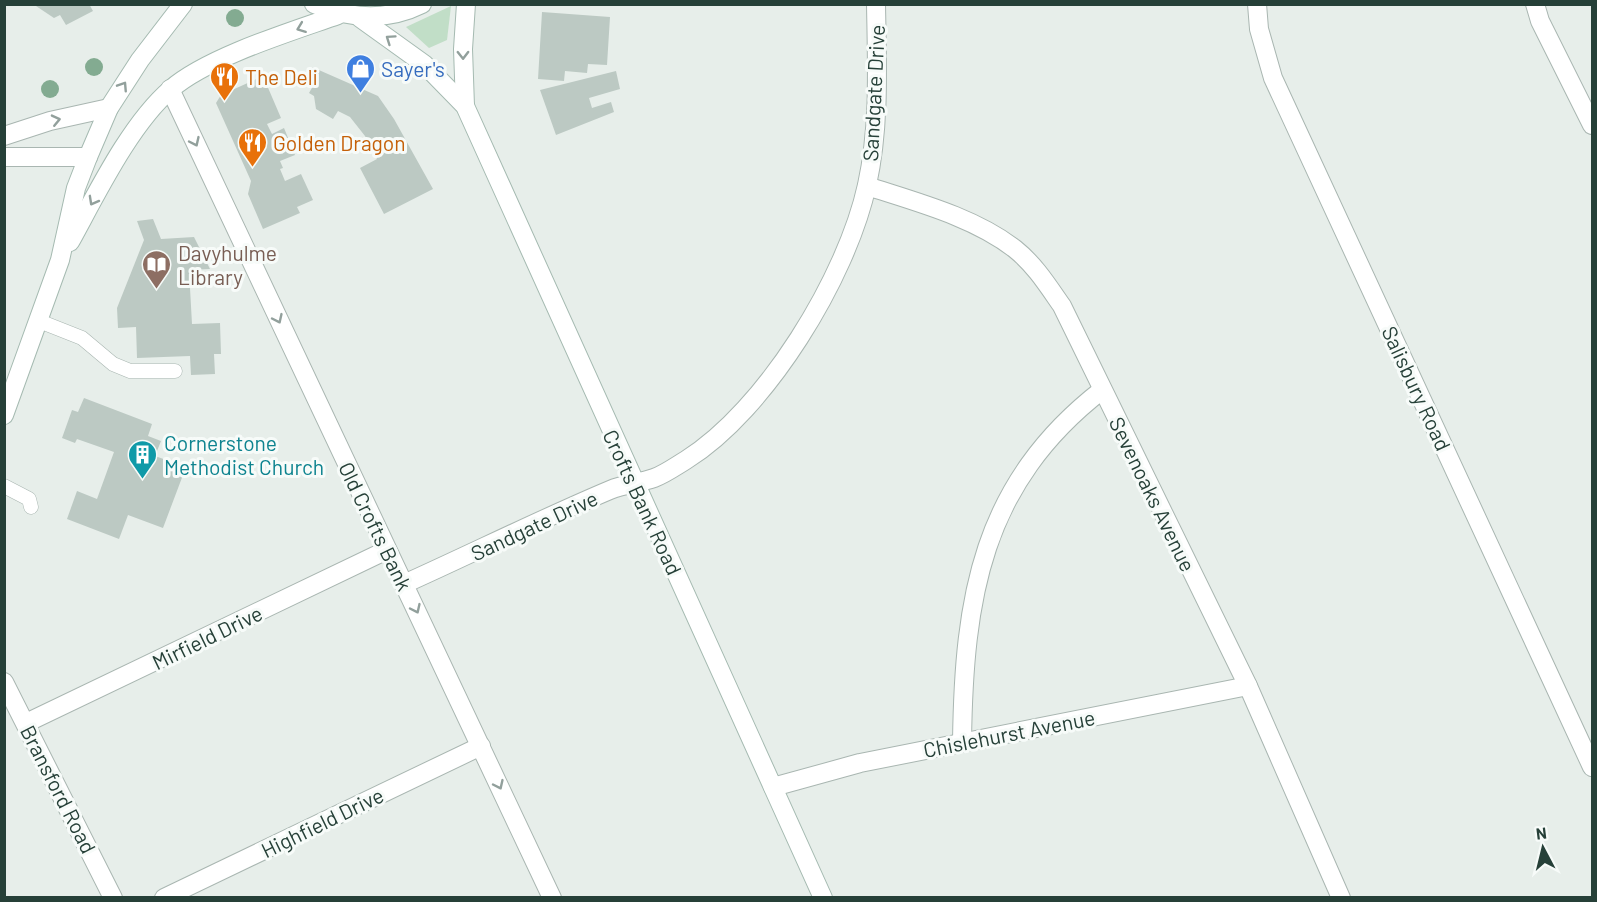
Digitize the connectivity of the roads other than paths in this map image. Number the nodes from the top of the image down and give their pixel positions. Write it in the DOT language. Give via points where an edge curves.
graph roads {
  1 [pos="183,4"];
  2 [pos="314,4"];
  3 [pos="422,4"];
  4 [pos="466,4"];
  5 [pos="876,4"];
  6 [pos="1257,4"];
  7 [pos="1535,4"];
  8 [pos="338,15"];
  9 [pos="360,18"];
  10 [pos="170,89"];
  11 [pos="465,106"];
  12 [pos="109,108"];
  13 [pos="1593,125"];
  14 [pos="4,136"];
  15 [pos="123,151"];
  16 [pos="4,157"];
  17 [pos="88,157"];
  18 [pos="867,186"];
  19 [pos="60,260"];
  20 [pos="39,321"];
  21 [pos="175,371"];
  22 [pos="1102,390"];
  23 [pos="4,415"];
  24 [pos="635,483"];
  25 [pos="4,486"];
  26 [pos="31,507"];
  27 [pos="387,550"];
  28 [pos="404,584"];
  29 [pos="4,682"];
  30 [pos="1248,686"];
  31 [pos="26,723"];
  32 [pos="962,742"];
  33 [pos="481,746"];
  34 [pos="1593,767"];
  35 [pos="773,787"];
  36 [pos="113,897"];
  37 [pos="164,897"];
  38 [pos="552,897"];
  39 [pos="823,897"];
  40 [pos="1341,897"];
  12 -- 1 [label="street, one-way"];
  2 -- 8 [label="street"];
  3 -- 9 [label="street" via="391,16"];
  4 -- 11 [label="street, Crofts Bank Road, one-way"];
  5 -- 18 [label="street, Sandgate Drive" via="874,136"];
  6 -- 34 [label="street, Salisbury Road" via="1259,29 1273,78"];
  7 -- 13 [label="street"];
  8 -- 9 [label="street"];
  8 -- 10 [label="street, one-way" via="224,59"];
  11 -- 9 [label="street, Crofts Bank Road, one-way" via="424,64"];
  10 -- 15 [label="street" via="147,113"];
  10 -- 27 [label="street, Old Crofts Bank, one-way"];
  11 -- 24 [label="street, Crofts Bank Road"];
  14 -- 12 [label="street, one-way"];
  12 -- 17 [label="street"];
  15 -- 17 [label="street"];
  15 -- 19 [label="street, one-way"];
  16 -- 17 [label="street"];
  17 -- 19 [label="street" via="76,188"];
  18 -- 22 [label="street, Sevenoaks Avenue" via="947,214 1014,249 1037,270 1062,306"];
  18 -- 24 [label="street, Sandgate Drive" via="830,282 781,367 720,432 688,459 655,478"];
  19 -- 20 [label="street"];
  20 -- 21 [label="lane" via="82,338 113,364 130,371"];
  20 -- 23 [label="street"];
  22 -- 30 [label="street, Sevenoaks Avenue"];
  22 -- 32 [label="street" via="1067,420 1030,461 992,531 969,616"];
  24 -- 28 [label="street, Sandgate Drive" via="613,489"];
  24 -- 35 [label="street, Crofts Bank Road"];
  25 -- 26 [label="lane" via="28,499"];
  27 -- 28 [label="street, Old Crofts Bank"];
  27 -- 31 [label="street, Mirfield Drive"];
  28 -- 33 [label="street, Old Crofts Bank, one-way"];
  29 -- 31 [label="street, Bransford Road"];
  30 -- 32 [label="street, Chislehurst Avenue"];
  30 -- 40 [label="street, Sevenoaks Avenue"];
  31 -- 36 [label="street, Bransford Road"];
  32 -- 35 [label="street, Chislehurst Avenue" via="860,763"];
  33 -- 37 [label="street, Highfield Drive"];
  33 -- 38 [label="street, Old Crofts Bank, one-way"];
  35 -- 39 [label="street, Crofts Bank Road"];
}
